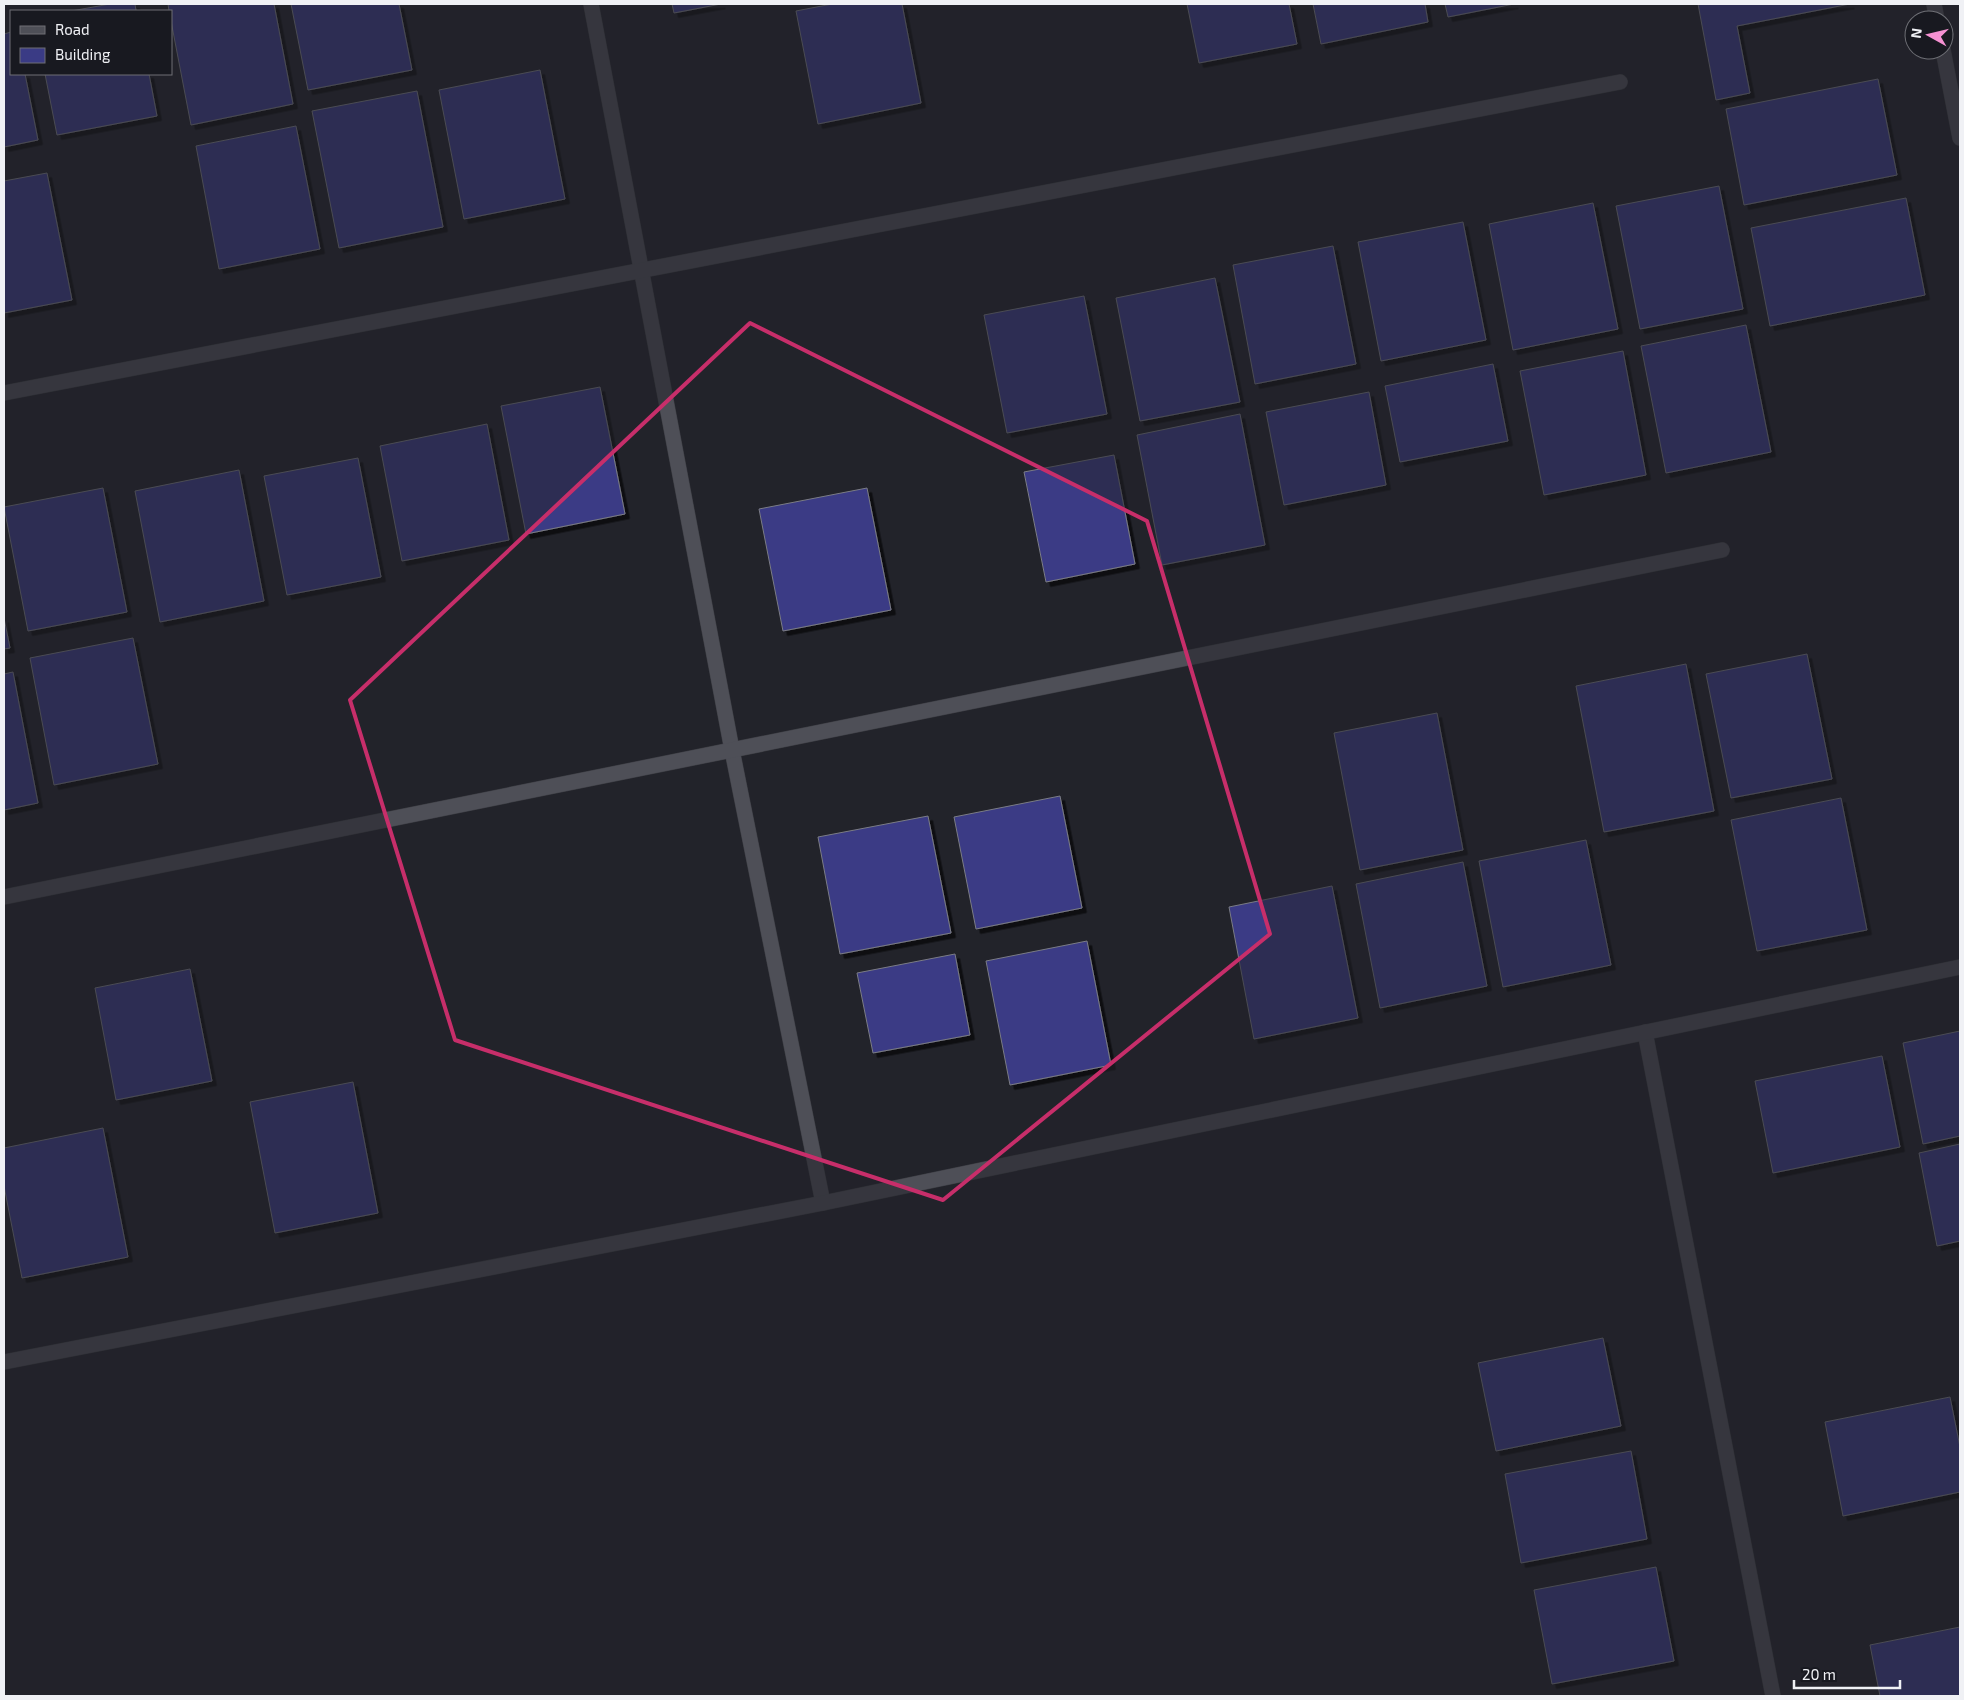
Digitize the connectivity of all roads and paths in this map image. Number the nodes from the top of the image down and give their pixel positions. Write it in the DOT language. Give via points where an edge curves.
graph roads {
  1 [pos="591,4"];
  2 [pos="1945,60"];
  3 [pos="1620,82"];
  4 [pos="1960,138"];
  5 [pos="642,272"];
  6 [pos="4,393"];
  7 [pos="1722,550"];
  8 [pos="732,750"];
  9 [pos="4,897"];
  10 [pos="1960,967"];
  11 [pos="1645,1032"];
  12 [pos="823,1203"];
  13 [pos="4,1362"];
  14 [pos="1773,1696"];
  1 -- 5 [label="street"];
  2 -- 4 [label="street"];
  3 -- 5 [label="street"];
  5 -- 6 [label="street"];
  5 -- 8 [label="street"];
  7 -- 8 [label="street"];
  8 -- 9 [label="street"];
  8 -- 12 [label="street"];
  10 -- 11 [label="street"];
  11 -- 12 [label="street"];
  11 -- 14 [label="street"];
  12 -- 13 [label="street"];
}
